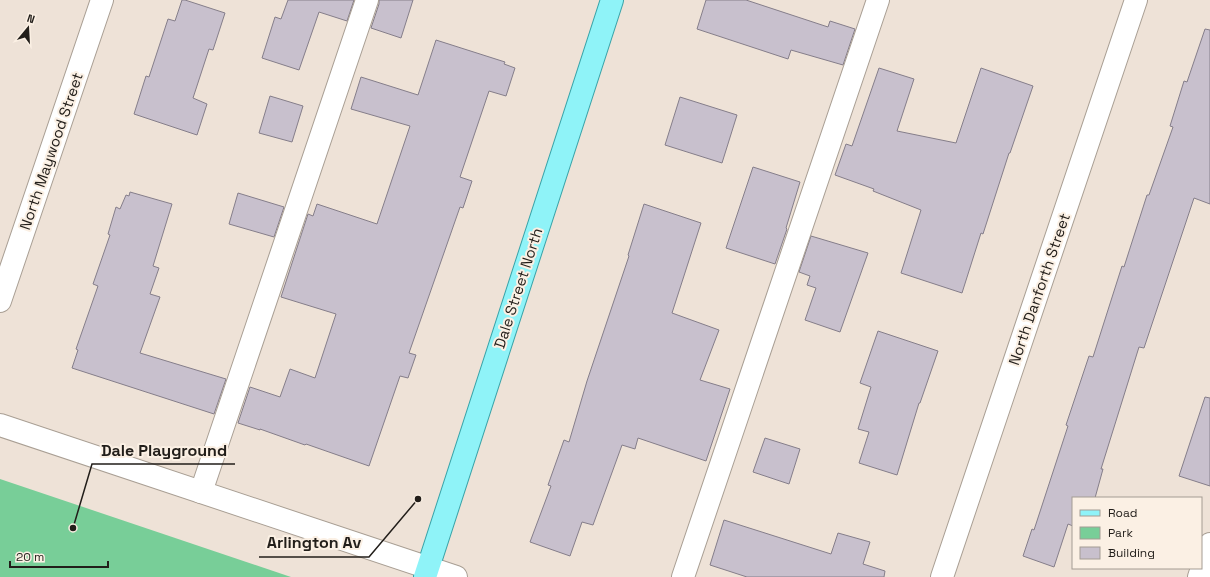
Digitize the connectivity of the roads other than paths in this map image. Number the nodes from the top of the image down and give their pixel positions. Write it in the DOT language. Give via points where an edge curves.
graph roads {
  1 [pos="102,0"];
  2 [pos="367,0"];
  3 [pos="612,0"];
  4 [pos="878,0"];
  5 [pos="1136,0"];
  6 [pos="0,301"];
  7 [pos="0,425"];
  8 [pos="201,492"];
  9 [pos="1210,544"];
  10 [pos="1202,568"];
  11 [pos="426,573"];
  12 [pos="456,577"];
  13 [pos="683,577"];
  14 [pos="942,577"];
  1 -- 6 [label="street, North Maywood Street"];
  2 -- 8 [label="street"];
  3 -- 11 [label="main road, Dale Street North"];
  4 -- 13 [label="street"];
  5 -- 14 [label="street, North Danforth Street"];
  7 -- 8 [label="street"];
  8 -- 11 [label="street"];
  9 -- 10 [label="street"];
  11 -- 12 [label="street"];
}
